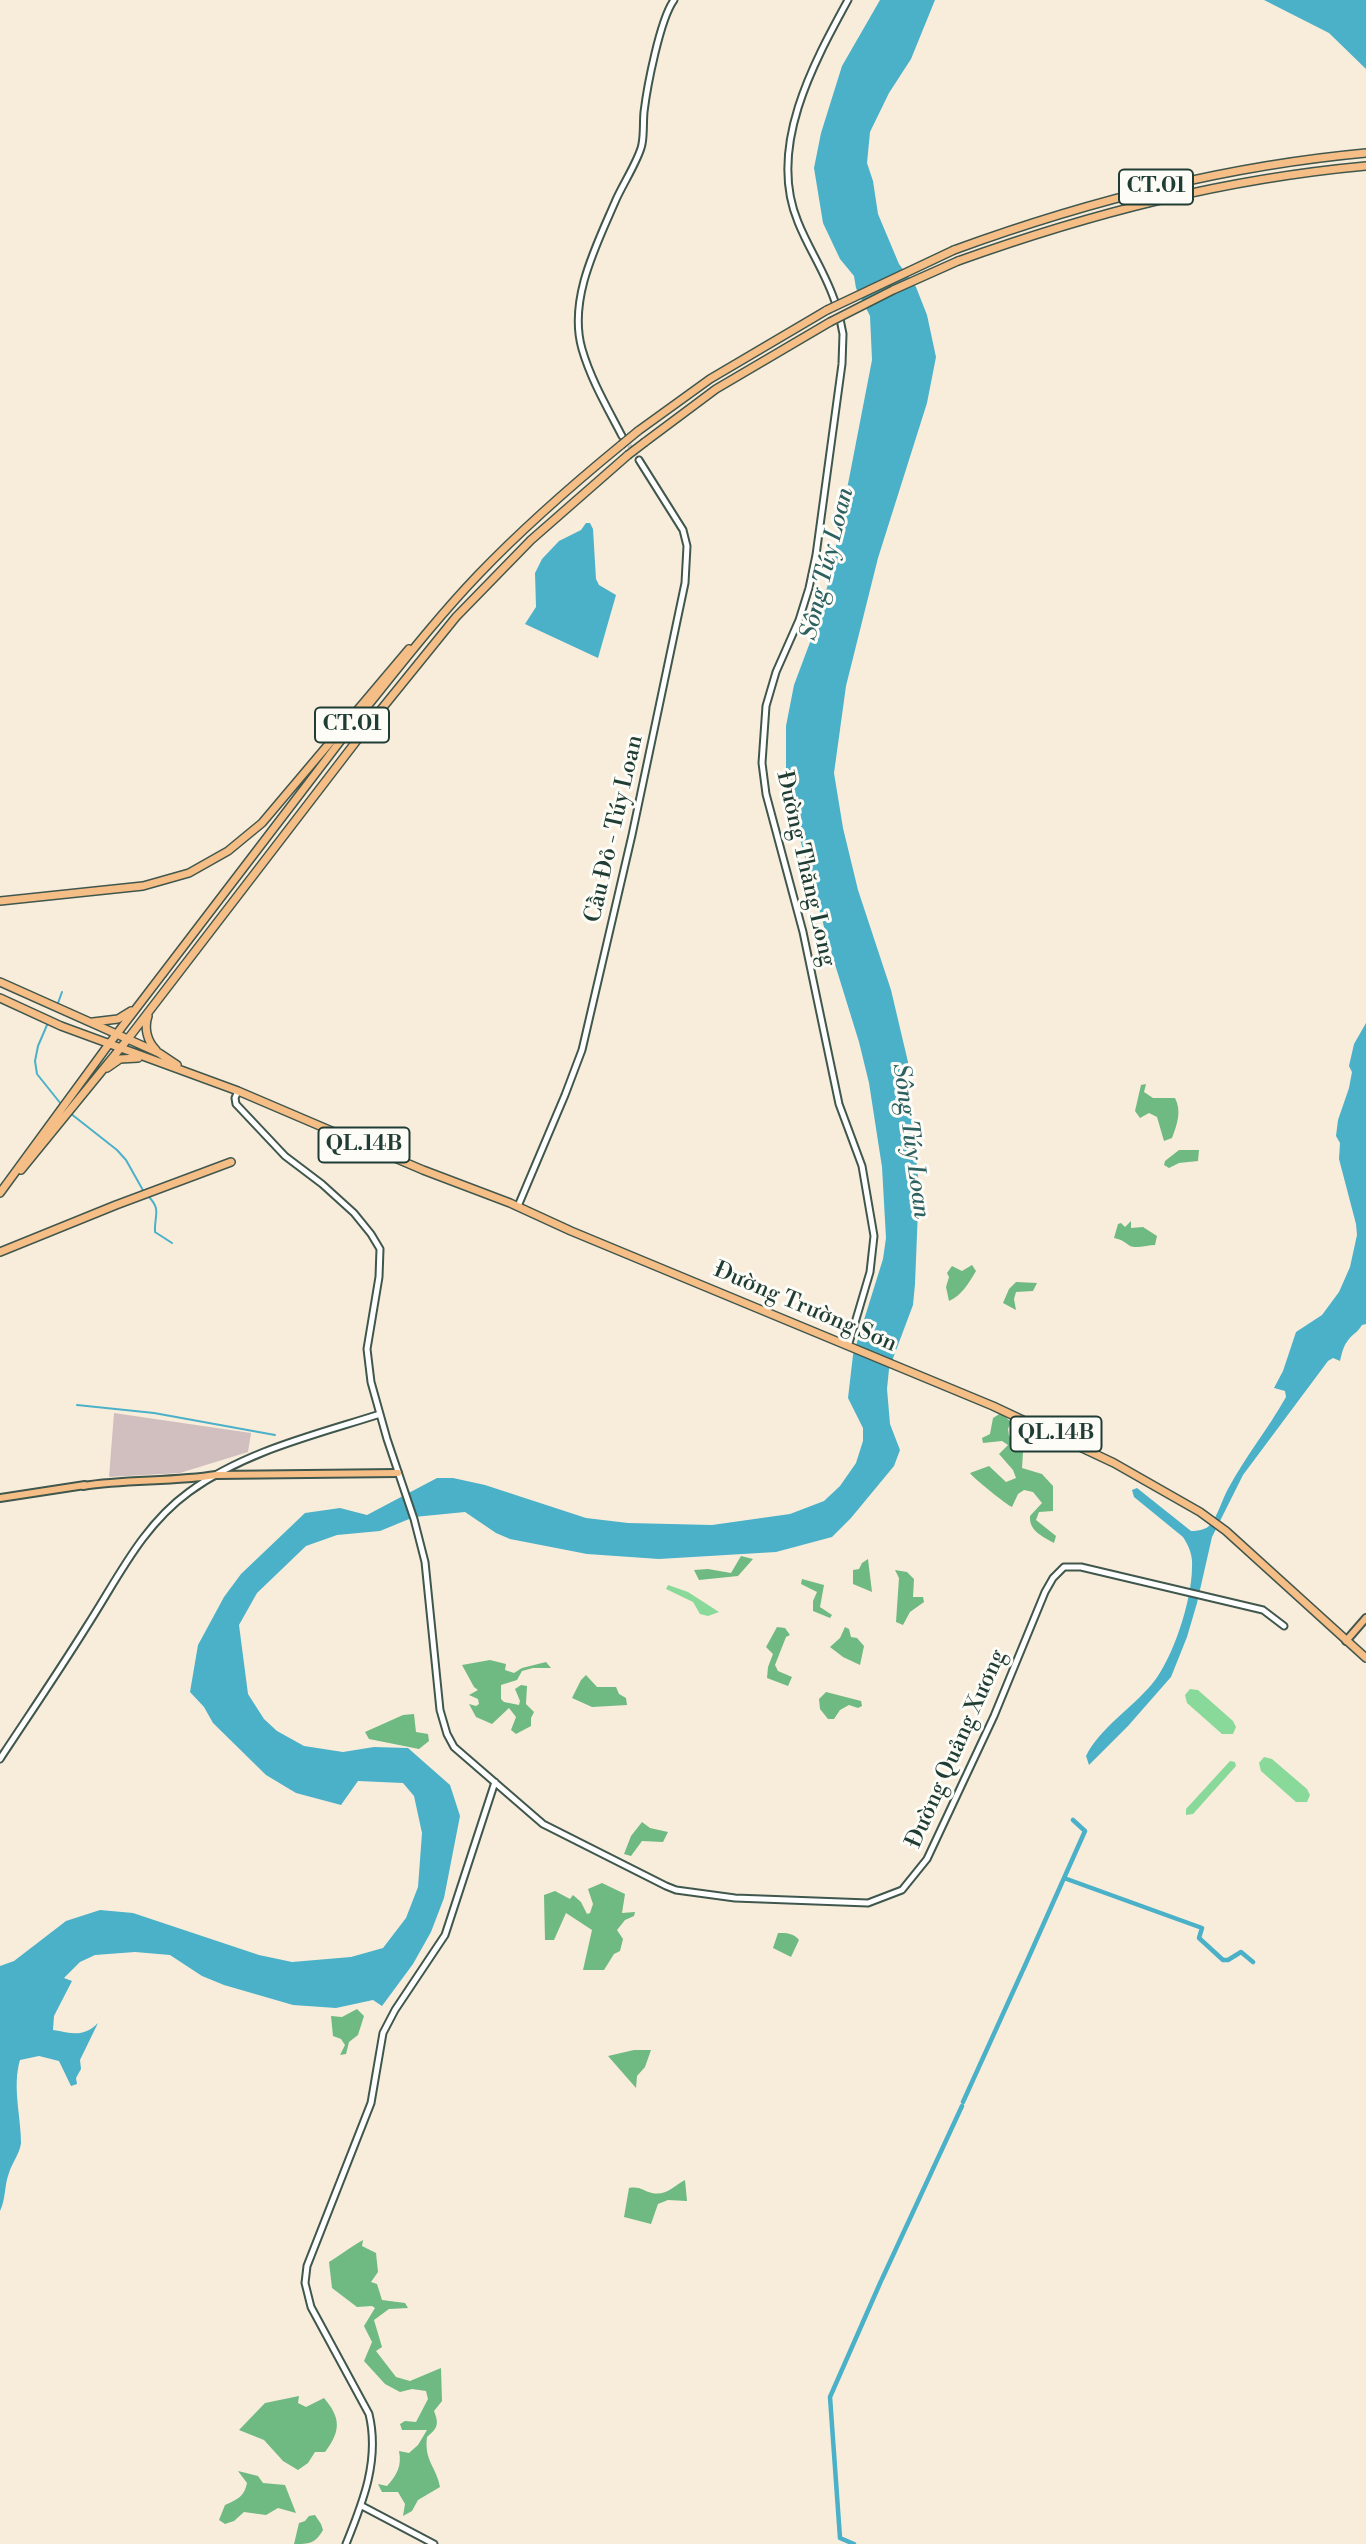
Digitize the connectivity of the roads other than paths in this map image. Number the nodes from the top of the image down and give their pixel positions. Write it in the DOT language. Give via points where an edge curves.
graph roads {
  1 [pos="674,0"];
  2 [pos="848,0"];
  3 [pos="1366,153"];
  4 [pos="1366,166"];
  5 [pos="836,305"];
  6 [pos="840,319"];
  7 [pos="622,436"];
  8 [pos="639,460"];
  9 [pos="446,611"];
  10 [pos="0,901"];
  11 [pos="0,982"];
  12 [pos="154,984"];
  13 [pos="164,992"];
  14 [pos="0,998"];
  15 [pos="68,1013"];
  16 [pos="116,1035"];
  17 [pos="127,1040"];
  18 [pos="108,1044"];
  19 [pos="119,1048"];
  20 [pos="159,1053"];
  21 [pos="155,1062"];
  22 [pos="184,1070"];
  23 [pos="84,1090"];
  24 [pos="238,1091"];
  25 [pos="70,1103"];
  26 [pos="229,1163"];
  27 [pos="0,1193"];
  28 [pos="514,1205"];
  29 [pos="0,1252"];
  30 [pos="845,1343"];
  31 [pos="380,1414"];
  32 [pos="398,1473"];
  33 [pos="216,1475"];
  34 [pos="105,1483"];
  35 [pos="83,1486"];
  36 [pos="0,1498"];
  37 [pos="1366,1618"];
  38 [pos="1284,1626"];
  39 [pos="1346,1641"];
  40 [pos="1366,1658"];
  41 [pos="0,1759"];
  42 [pos="495,1782"];
  43 [pos="362,2506"];
  44 [pos="346,2544"];
  45 [pos="434,2544"];
  1 -- 7 [label="street" via="662,30 644,111 642,147 599,239 580,295 582,348 596,388"];
  2 -- 5 [label="street" via="793,119 788,148 790,196 797,221"];
  3 -- 9 [label="highway, CT.01, bridge" via="1242,169 1130,193 1030,222 888,279 768,343 638,431 522,532"];
  4 -- 13 [label="highway, CT.01, bridge" via="1242,182 1133,205 1034,234 893,290 716,389 628,455 531,540 456,617"];
  6 -- 30 [label="street, Đường Thăng Long" via="842,364 816,555 799,621 766,706 762,763 839,1104 862,1166 874,1236 870,1272"];
  8 -- 28 [label="street, Cầu Đỏ - Túy Loan" via="682,530 687,546 685,583 582,1050"];
  9 -- 10 [label="highway" via="363,700 262,823 228,851 189,873 143,886"];
  9 -- 12 [label="highway, CT.01"];
  11 -- 15 [label="highway, Đường Trường Sơn / QL.14B"];
  12 -- 15 [label="highway" via="127,1016 98,1023"];
  12 -- 16 [label="highway, CT.01"];
  13 -- 17 [label="highway, CT.01"];
  13 -- 20 [label="highway" via="146,1025"];
  14 -- 18 [label="highway, Đường Trường Sơn / QL.14B"];
  15 -- 16 [label="highway, Đường Trường Sơn / QL.14B"];
  16 -- 17 [label="highway, Đường Trường Sơn / QL.14B"];
  16 -- 18 [label="highway"];
  17 -- 19 [label="highway"];
  17 -- 20 [label="highway, Đường Trường Sơn / QL.14B"];
  18 -- 19 [label="highway, Đường Trường Sơn / QL.14B"];
  18 -- 25 [label="highway"];
  19 -- 21 [label="highway, Đường Trường Sơn / QL.14B"];
  19 -- 23 [label="highway"];
  20 -- 22 [label="highway, Đường Trường Sơn / QL.14B"];
  21 -- 22 [label="highway, Đường Trường Sơn / QL.14B"];
  21 -- 23 [label="highway" via="120,1059"];
  22 -- 24 [label="highway, Đường Trường Sơn / QL.14B"];
  23 -- 25 [label="highway"];
  24 -- 28 [label="highway, Đường Trường Sơn / QL.14B"];
  24 -- 31 [label="street" via="236,1104 268,1139 354,1213 376,1240 379,1278 367,1349"];
  25 -- 27 [label="highway"];
  26 -- 29 [label="highway"];
  28 -- 30 [label="highway, Đường Trường Sơn / QL.14B"];
  30 -- 39 [label="highway, Đường Trường Sơn / QL.14B" via="1077,1444 1200,1512"];
  31 -- 32 [label="street"];
  31 -- 33 [label="street" via="270,1450"];
  32 -- 33 [label="main road"];
  32 -- 42 [label="street, Đường Quảng Xương" via="426,1571 444,1727 454,1747"];
  33 -- 34 [label="main road"];
  33 -- 41 [label="street" via="165,1510 138,1542"];
  34 -- 35 [label="main road"];
  34 -- 36 [label="main road"];
  37 -- 39 [label="main road"];
  38 -- 42 [label="street, Đường Quảng Xương" via="1263,1609 1081,1567 1064,1567 1045,1592 927,1859 902,1890 876,1901 735,1898 676,1890 543,1824"];
  39 -- 40 [label="highway, Đường Trường Sơn / QL.14B"];
  42 -- 43 [label="street" via="446,1936 383,2033 371,2104 307,2266 305,2283 311,2307 372,2425 371,2469"];
  43 -- 44 [label="street"];
  43 -- 45 [label="street"];
}
